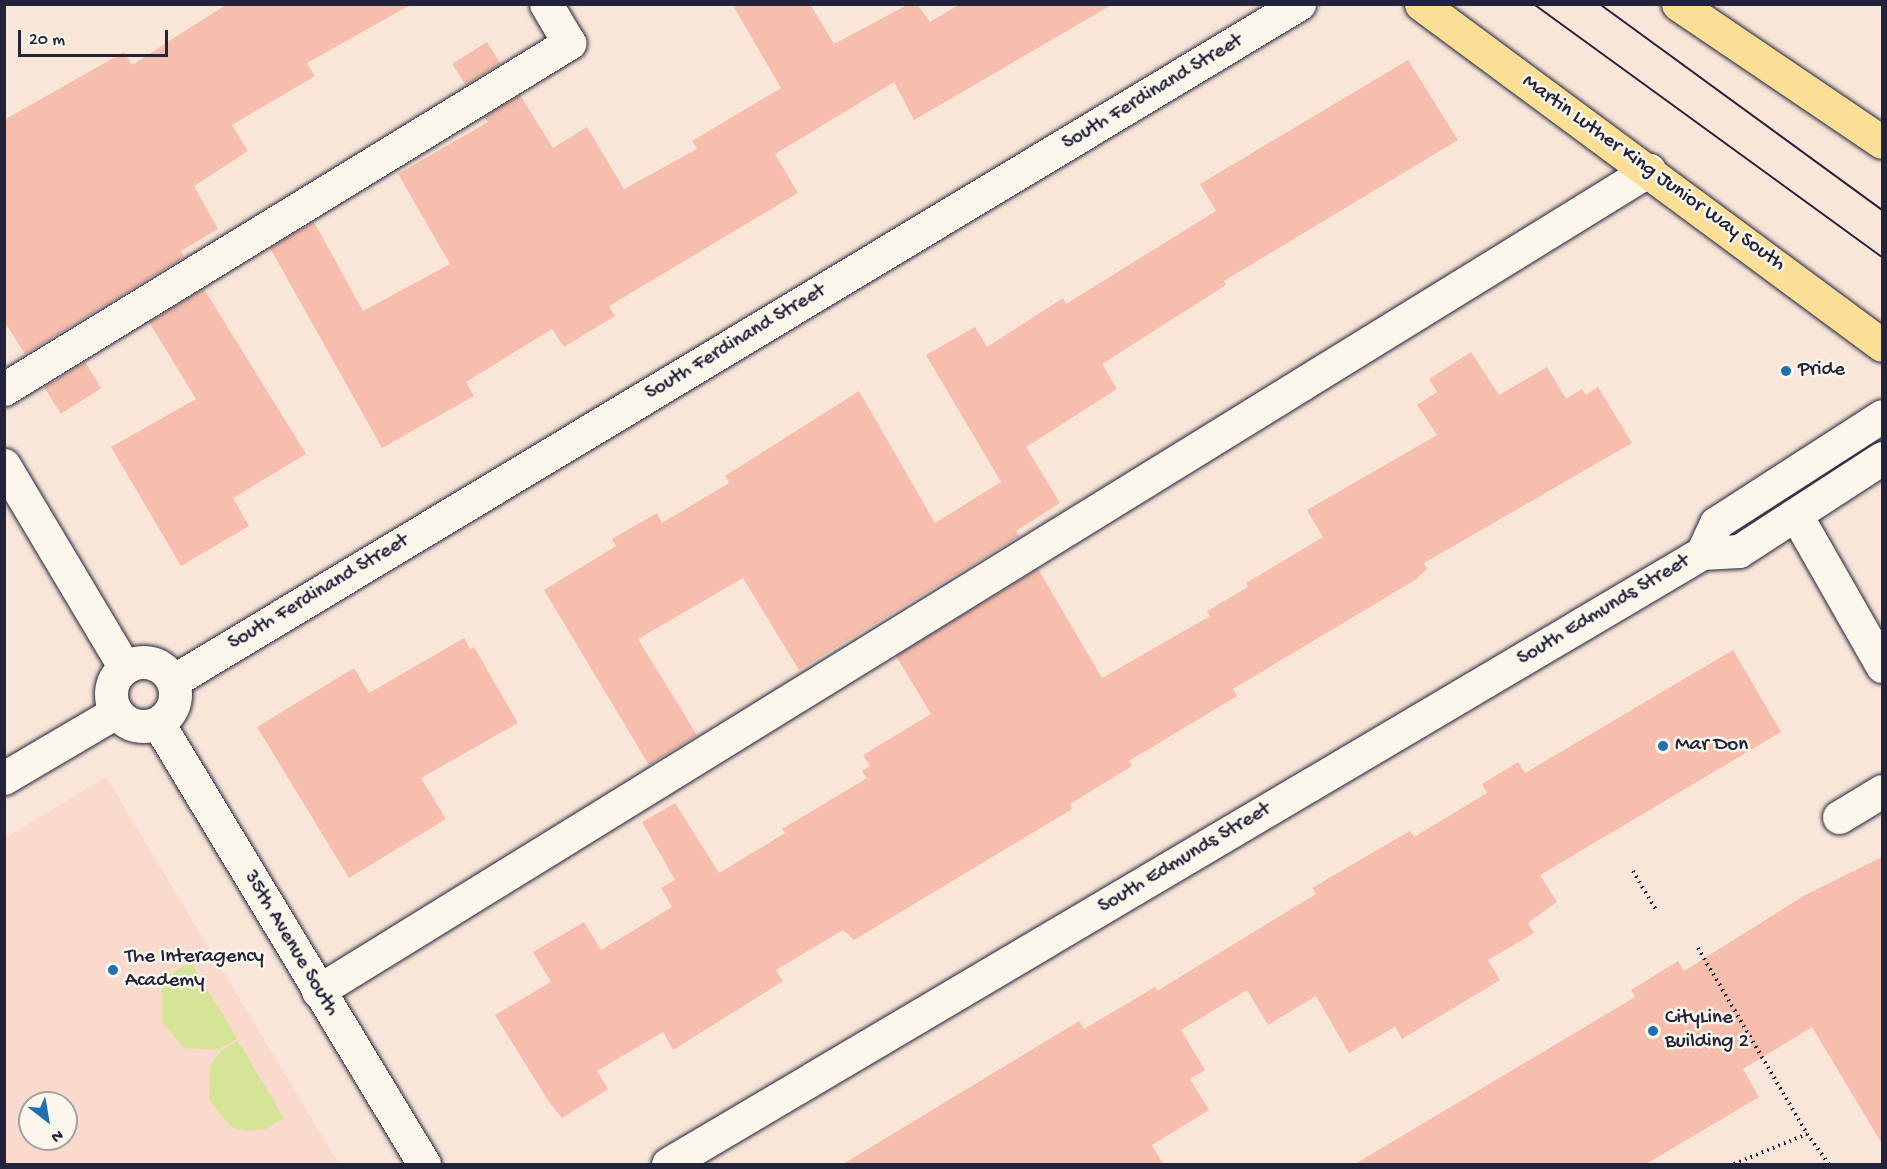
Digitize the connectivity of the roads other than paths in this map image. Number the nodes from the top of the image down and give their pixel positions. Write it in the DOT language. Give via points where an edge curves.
graph roads {
  1 [pos="546,4"];
  2 [pos="1299,4"];
  3 [pos="1421,4"];
  4 [pos="1678,4"];
  5 [pos="1882,142"];
  6 [pos="1649,170"];
  7 [pos="1882,345"];
  8 [pos="4,389"];
  9 [pos="1882,416"];
  10 [pos="1882,458"];
  11 [pos="4,465"];
  12 [pos="1796,515"];
  13 [pos="1702,553"];
  14 [pos="1882,666"];
  15 [pos="125,668"];
  16 [pos="172,681"];
  17 [pos="116,712"];
  18 [pos="158,723"];
  19 [pos="4,778"];
  20 [pos="1882,791"];
  21 [pos="1839,817"];
  22 [pos="318,991"];
  23 [pos="424,1164"];
  24 [pos="668,1164"];
  1 -- 8 [label="street" via="569,43"];
  2 -- 16 [label="street, South Ferdinand Street"];
  3 -- 6 [label="main road, Martin Luther King Junior Way South"];
  4 -- 5 [label="main road"];
  6 -- 7 [label="main road, Martin Luther King Junior Way South"];
  6 -- 22 [label="street"];
  9 -- 13 [label="street, South Edmunds Street" via="1716,523"];
  10 -- 12 [label="street, South Edmunds Street"];
  11 -- 15 [label="street"];
  12 -- 13 [label="street, South Edmunds Street" via="1739,551"];
  12 -- 14 [label="street"];
  13 -- 24 [label="street, South Edmunds Street"];
  15 -- 16 [label="street" via="152,663"];
  15 -- 17 [label="street" via="111,687"];
  16 -- 18 [label="street" via="175,704"];
  17 -- 18 [label="street" via="141,727"];
  17 -- 19 [label="street"];
  18 -- 22 [label="street, 35th Avenue South"];
  20 -- 21 [label="street"];
  22 -- 23 [label="street, 35th Avenue South"];
}
